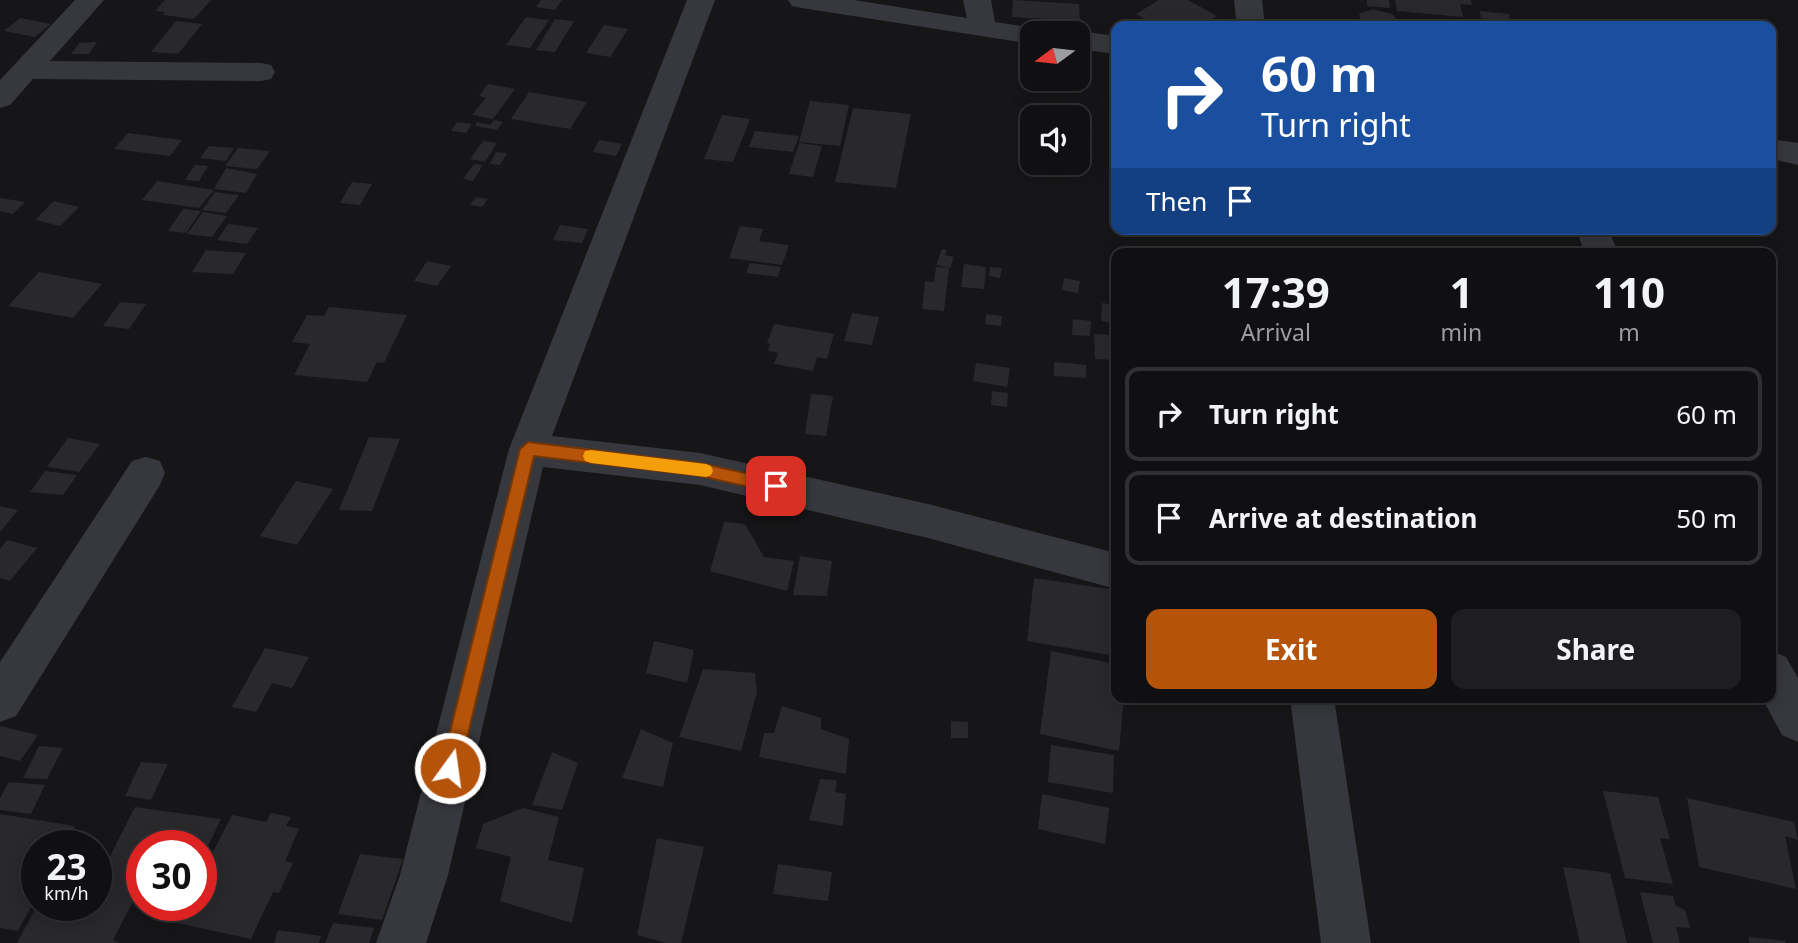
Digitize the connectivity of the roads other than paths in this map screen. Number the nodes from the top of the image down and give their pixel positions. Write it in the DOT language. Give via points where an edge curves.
graph roads {
  1 [pos="90,0"];
  2 [pos="701,0"];
  3 [pos="802,0"];
  4 [pos="977,0"];
  5 [pos="1248,0"];
  6 [pos="1250,21"];
  7 [pos="983,29"];
  8 [pos="1020,34"];
  9 [pos="1090,42"];
  10 [pos="1111,44"];
  11 [pos="27,70"];
  12 [pos="261,72"];
  13 [pos="0,98"];
  14 [pos="1776,150"];
  15 [pos="1798,154"];
  16 [pos="528,449"];
  17 [pos="146,473"];
  18 [pos="1111,570"];
  19 [pos="1776,681"];
  20 [pos="0,701"];
  21 [pos="1313,703"];
  22 [pos="1798,720"];
  23 [pos="401,943"];
  24 [pos="1346,943"];
  1 -- 11 [label="street"];
  2 -- 16 [label="street"];
  3 -- 7 [label="street"];
  4 -- 7 [label="street"];
  5 -- 6 [label="street"];
  7 -- 8 [label="street"];
  9 -- 10 [label="street"];
  11 -- 12 [label="street"];
  11 -- 13 [label="street"];
  14 -- 15 [label="street"];
  16 -- 18 [label="street" via="700,469 928,521"];
  16 -- 23 [label="street" via="424,875"];
  17 -- 20 [label="street"];
  19 -- 22 [label="street"];
  21 -- 24 [label="street"];
}
